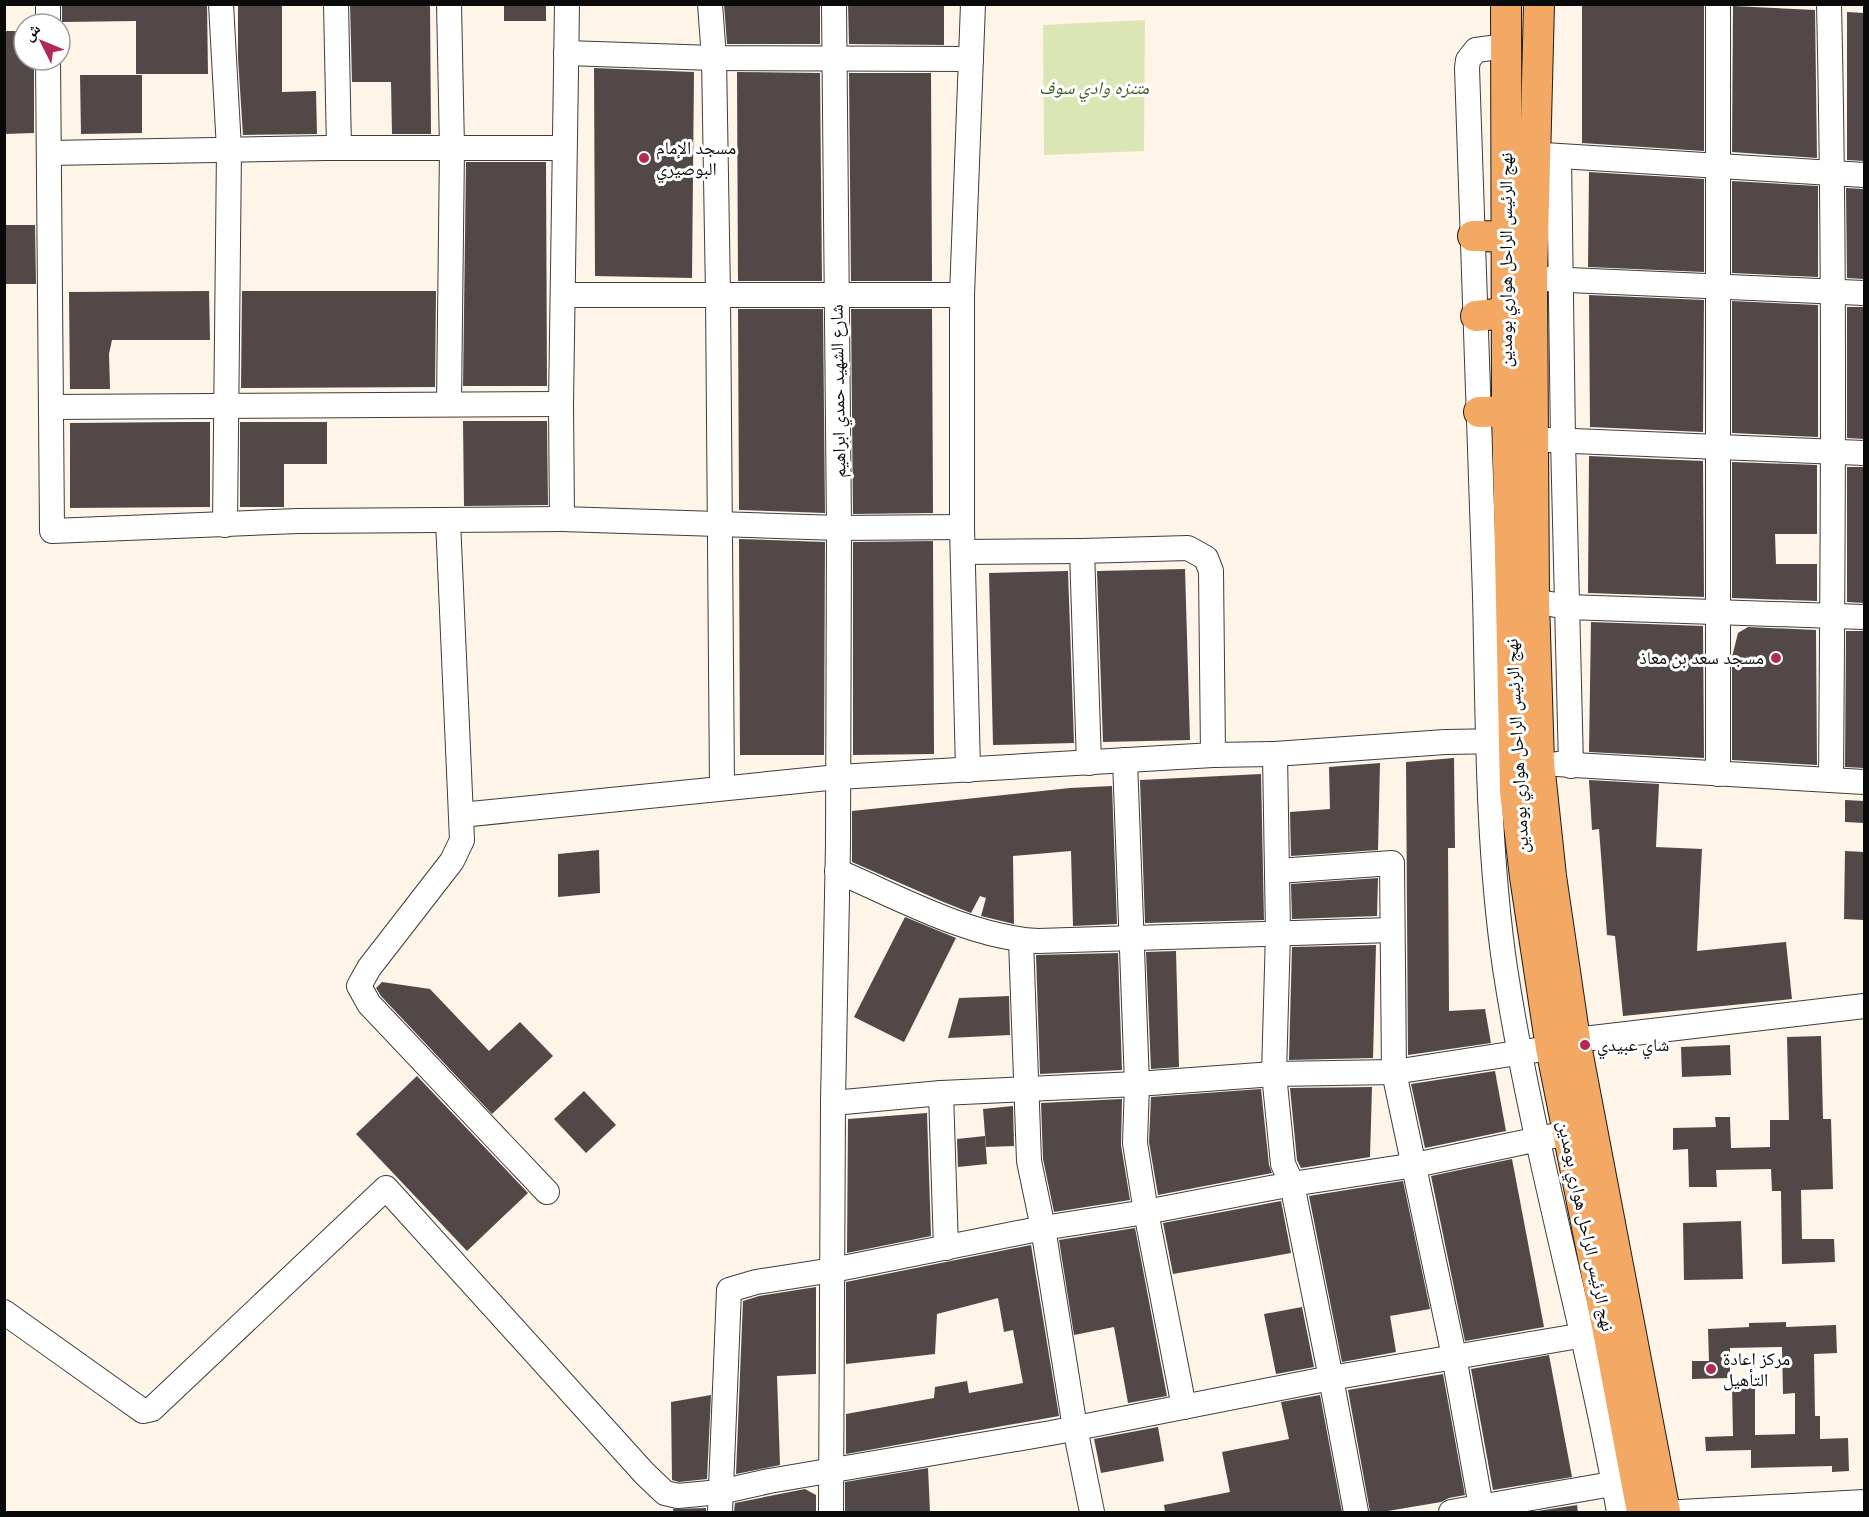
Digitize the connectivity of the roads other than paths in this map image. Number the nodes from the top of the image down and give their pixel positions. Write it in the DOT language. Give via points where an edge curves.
graph roads {
  1 [pos="220,4"];
  2 [pos="336,4"];
  3 [pos="449,4"];
  4 [pos="567,4"];
  5 [pos="710,4"];
  6 [pos="834,4"];
  7 [pos="973,4"];
  8 [pos="1506,4"];
  9 [pos="1539,4"];
  10 [pos="1718,4"];
  11 [pos="1829,4"];
  12 [pos="1506,46"];
  13 [pos="566,53"];
  14 [pos="714,58"];
  15 [pos="834,58"];
  16 [pos="972,58"];
  17 [pos="48,72"];
  18 [pos="452,147"];
  19 [pos="339,148"];
  20 [pos="564,148"];
  21 [pos="229,149"];
  22 [pos="49,153"];
  23 [pos="1547,155"];
  24 [pos="1718,165"];
  25 [pos="1833,173"];
  26 [pos="1864,175"];
  27 [pos="1473,236"];
  28 [pos="1519,236"];
  29 [pos="1532,279"];
  30 [pos="1562,279"];
  31 [pos="1719,287"];
  32 [pos="1832,292"];
  33 [pos="837,294"];
  34 [pos="1864,294"];
  35 [pos="564,295"];
  36 [pos="718,295"];
  37 [pos="962,295"];
  38 [pos="1506,313"];
  39 [pos="1476,316"];
  40 [pos="449,403"];
  41 [pos="561,404"];
  42 [pos="225,406"];
  43 [pos="52,407"];
  44 [pos="1506,411"];
  45 [pos="1563,440"];
  46 [pos="1532,441"];
  47 [pos="1718,447"];
  48 [pos="1834,451"];
  49 [pos="1864,453"];
  50 [pos="562,519"];
  51 [pos="448,520"];
  52 [pos="720,524"];
  53 [pos="225,525"];
  54 [pos="962,527"];
  55 [pos="839,528"];
  56 [pos="963,552"];
  57 [pos="1082,552"];
  58 [pos="1534,602"];
  59 [pos="1567,607"];
  60 [pos="1719,613"];
  61 [pos="1832,615"];
  62 [pos="1864,617"];
  63 [pos="1520,746"];
  64 [pos="1275,754"];
  65 [pos="1213,755"];
  66 [pos="1125,760"];
  67 [pos="1089,763"];
  68 [pos="1571,766"];
  69 [pos="968,770"];
  70 [pos="1719,774"];
  71 [pos="838,777"];
  72 [pos="1831,780"];
  73 [pos="1864,782"];
  74 [pos="722,789"];
  75 [pos="461,815"];
  76 [pos="837,871"];
  77 [pos="1278,871"];
  78 [pos="1392,930"];
  79 [pos="1278,933"];
  80 [pos="1131,938"];
  81 [pos="1022,940"];
  82 [pos="1864,1006"];
  83 [pos="1563,1044"];
  84 [pos="1521,1052"];
  85 [pos="1394,1072"];
  86 [pos="1274,1074"];
  87 [pos="1137,1084"];
  88 [pos="1026,1090"];
  89 [pos="941,1093"];
  90 [pos="832,1103"];
  91 [pos="1553,1136"];
  92 [pos="1414,1165"];
  93 [pos="1292,1184"];
  94 [pos="547,1192"];
  95 [pos="1146,1212"];
  96 [pos="1043,1228"];
  97 [pos="946,1248"];
  98 [pos="833,1270"];
  99 [pos="4,1312"];
  100 [pos="1607,1333"];
  101 [pos="1454,1356"];
  102 [pos="1331,1378"];
  103 [pos="1185,1407"];
  104 [pos="1075,1428"];
  105 [pos="831,1471"];
  106 [pos="1624,1481"];
  107 [pos="720,1502"];
  108 [pos="1864,1502"];
  109 [pos="1482,1510"];
  110 [pos="831,1512"];
  111 [pos="1092,1512"];
  112 [pos="1356,1512"];
  113 [pos="1451,1512"];
  114 [pos="1619,1512"];
  115 [pos="1642,1512"];
  116 [pos="1665,1512"];
  117 [pos="1682,1512"];
  1 -- 21 [label="street"];
  2 -- 19 [label="street"];
  3 -- 18 [label="street"];
  4 -- 13 [label="street"];
  5 -- 14 [label="street"];
  6 -- 15 [label="street, شارع الشهيد حمدي ابراهيم"];
  7 -- 16 [label="street"];
  8 -- 12 [label="main road, نهج الرئيس الراحل هواري بومدين"];
  9 -- 23 [label="main road, نهج الرئيس الراحل هواري بومدين"];
  10 -- 24 [label="street"];
  11 -- 25 [label="street"];
  12 -- 27 [label="street" via="1476,50 1468,60"];
  12 -- 28 [label="main road, نهج الرئيس الراحل هواري بومدين"];
  13 -- 14 [label="street"];
  13 -- 20 [label="street"];
  14 -- 15 [label="street"];
  14 -- 36 [label="street"];
  15 -- 16 [label="street"];
  15 -- 33 [label="street, شارع الشهيد حمدي ابراهيم"];
  16 -- 37 [label="street"];
  17 -- 22 [label="street"];
  18 -- 19 [label="street"];
  18 -- 20 [label="street"];
  18 -- 40 [label="street"];
  19 -- 21 [label="street"];
  20 -- 35 [label="street"];
  21 -- 22 [label="street"];
  21 -- 42 [label="street"];
  22 -- 43 [label="street"];
  23 -- 24 [label="street"];
  23 -- 28 [label="main road, نهج الرئيس الراحل هواري بومدين"];
  23 -- 30 [label="street"];
  24 -- 25 [label="street"];
  24 -- 31 [label="street"];
  25 -- 26 [label="street"];
  25 -- 32 [label="street"];
  27 -- 28 [label="main road"];
  27 -- 39 [label="street"];
  28 -- 29 [label="main road, نهج الرئيس الراحل هواري بومدين"];
  28 -- 38 [label="main road, نهج الرئيس الراحل هواري بومدين"];
  29 -- 30 [label="street"];
  29 -- 44 [label="main road, نهج الرئيس الراحل هواري بومدين"];
  30 -- 31 [label="street"];
  30 -- 45 [label="street"];
  31 -- 32 [label="street"];
  31 -- 47 [label="street"];
  32 -- 34 [label="street"];
  32 -- 48 [label="street"];
  33 -- 36 [label="street"];
  33 -- 37 [label="street"];
  33 -- 55 [label="street, شارع الشهيد حمدي ابراهيم"];
  35 -- 36 [label="street"];
  35 -- 41 [label="street"];
  36 -- 52 [label="street"];
  37 -- 54 [label="street"];
  38 -- 39 [label="main road"];
  38 -- 44 [label="main road, نهج الرئيس الراحل هواري بومدين"];
  39 -- 44 [label="street"];
  40 -- 41 [label="street"];
  40 -- 42 [label="street"];
  41 -- 50 [label="street"];
  42 -- 43 [label="street"];
  42 -- 53 [label="street"];
  43 -- 53 [label="street" via="52,531"];
  44 -- 46 [label="main road, نهج الرئيس الراحل هواري بومدين"];
  44 -- 63 [label="main road, نهج الرئيس الراحل هواري بومدين"];
  45 -- 46 [label="street"];
  45 -- 47 [label="street"];
  45 -- 59 [label="street"];
  46 -- 58 [label="main road, نهج الرئيس الراحل هواري بومدين"];
  47 -- 48 [label="street"];
  47 -- 60 [label="street"];
  48 -- 49 [label="street"];
  48 -- 61 [label="street"];
  50 -- 51 [label="street"];
  50 -- 52 [label="street"];
  51 -- 53 [label="street"];
  51 -- 75 [label="street"];
  52 -- 55 [label="street"];
  52 -- 74 [label="street"];
  54 -- 55 [label="street"];
  54 -- 56 [label="street"];
  55 -- 71 [label="street, شارع الشهيد حمدي ابراهيم"];
  56 -- 57 [label="street"];
  56 -- 69 [label="street"];
  57 -- 65 [label="street" via="1188,548 1206,558 1211,571"];
  57 -- 67 [label="street"];
  58 -- 59 [label="street"];
  58 -- 63 [label="main road, نهج الرئيس الراحل هواري بومدين"];
  59 -- 60 [label="street"];
  59 -- 68 [label="street"];
  60 -- 61 [label="street"];
  60 -- 70 [label="street"];
  61 -- 62 [label="street"];
  61 -- 72 [label="street"];
  63 -- 64 [label="street" via="1445,742"];
  63 -- 68 [label="street"];
  63 -- 83 [label="main road, نهج الرئيس الراحل هواري بومدين" via="1551,876"];
  63 -- 84 [label="street" via="1498,897 1505,966"];
  64 -- 65 [label="street"];
  64 -- 77 [label="street"];
  65 -- 66 [label="street"];
  66 -- 67 [label="street"];
  66 -- 80 [label="street"];
  67 -- 69 [label="street"];
  68 -- 70 [label="street"];
  69 -- 71 [label="street"];
  70 -- 72 [label="street"];
  71 -- 74 [label="street"];
  71 -- 76 [label="street, شارع الشهيد حمدي ابراهيم"];
  72 -- 73 [label="street"];
  74 -- 75 [label="street"];
  75 -- 94 [label="street" via="462,840 452,861 359,986 369,1004"];
  76 -- 81 [label="street" via="965,926"];
  76 -- 90 [label="street, شارع الشهيد حمدي ابراهيم"];
  77 -- 78 [label="street" via="1392,863"];
  77 -- 79 [label="street"];
  78 -- 79 [label="street"];
  78 -- 85 [label="street"];
  79 -- 80 [label="street"];
  79 -- 86 [label="street"];
  80 -- 81 [label="street"];
  80 -- 87 [label="street"];
  81 -- 88 [label="street"];
  82 -- 83 [label="street"];
  83 -- 84 [label="street"];
  83 -- 91 [label="main road, نهج الرئيس الراحل هواري بومدين"];
  83 -- 100 [label="main road, نهج الرئيس الراحل هواري بومدين"];
  84 -- 85 [label="street"];
  84 -- 91 [label="street"];
  85 -- 86 [label="street"];
  85 -- 92 [label="street"];
  86 -- 87 [label="street"];
  86 -- 93 [label="street" via="1283,1164"];
  87 -- 88 [label="street"];
  87 -- 95 [label="street" via="1135,1143"];
  88 -- 89 [label="street"];
  88 -- 96 [label="street" via="1029,1161"];
  89 -- 90 [label="street"];
  89 -- 97 [label="street"];
  90 -- 98 [label="street, شارع الشهيد حمدي ابراهيم"];
  91 -- 92 [label="street"];
  91 -- 100 [label="main road, نهج الرئيس الراحل هواري بومدين"];
  92 -- 93 [label="street"];
  92 -- 101 [label="street"];
  93 -- 95 [label="street"];
  93 -- 102 [label="street"];
  95 -- 96 [label="street"];
  95 -- 103 [label="street"];
  96 -- 97 [label="street"];
  96 -- 104 [label="street"];
  97 -- 98 [label="street"];
  98 -- 105 [label="street, شارع الشهيد حمدي ابراهيم"];
  98 -- 107 [label="street" via="729,1290"];
  99 -- 107 [label="street" via="143,1411 152,1409 386,1188 665,1493"];
  100 -- 101 [label="street"];
  100 -- 106 [label="main road, نهج الرئيس الراحل هواري بومدين"];
  100 -- 116 [label="main road, نهج الرئيس الراحل هواري بومدين"];
  101 -- 102 [label="street"];
  101 -- 109 [label="street"];
  102 -- 103 [label="street"];
  102 -- 112 [label="street"];
  103 -- 104 [label="street"];
  104 -- 105 [label="street"];
  104 -- 111 [label="street"];
  105 -- 107 [label="street" via="769,1481"];
  105 -- 110 [label="street, شارع الشهيد حمدي ابراهيم"];
  106 -- 109 [label="street"];
  106 -- 114 [label="street"];
  106 -- 115 [label="main road, نهج الرئيس الراحل هواري بومدين"];
  108 -- 117 [label="street"];
  109 -- 113 [label="street"];
}
